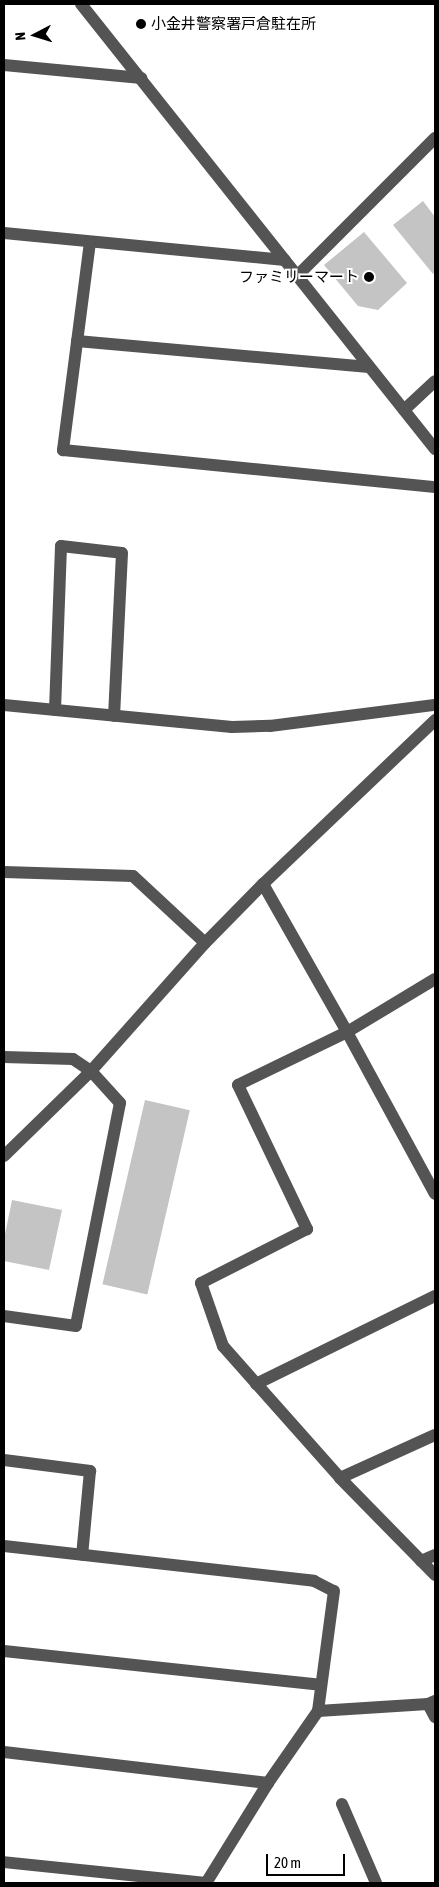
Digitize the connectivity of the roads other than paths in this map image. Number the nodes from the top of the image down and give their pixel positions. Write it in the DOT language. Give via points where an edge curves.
graph roads {
  1 [pos="81,4"];
  2 [pos="4,65"];
  3 [pos="141,78"];
  4 [pos="435,138"];
  5 [pos="4,233"];
  6 [pos="90,242"];
  7 [pos="285,260"];
  8 [pos="298,275"];
  9 [pos="77,341"];
  10 [pos="369,367"];
  11 [pos="435,381"];
  12 [pos="404,410"];
  13 [pos="435,449"];
  14 [pos="435,487"];
  15 [pos="4,704"];
  16 [pos="435,705"];
  17 [pos="55,710"];
  18 [pos="114,716"];
  19 [pos="435,720"];
  20 [pos="4,872"];
  21 [pos="263,884"];
  22 [pos="205,943"];
  23 [pos="435,979"];
  24 [pos="347,1032"];
  25 [pos="4,1057"];
  26 [pos="91,1071"];
  27 [pos="4,1156"];
  28 [pos="430,1170"];
  29 [pos="435,1194"];
  30 [pos="435,1296"];
  31 [pos="4,1316"];
  32 [pos="256,1384"];
  33 [pos="435,1435"];
  34 [pos="4,1460"];
  35 [pos="340,1478"];
  36 [pos="4,1546"];
  37 [pos="82,1554"];
  38 [pos="435,1555"];
  39 [pos="421,1561"];
  40 [pos="435,1575"];
  41 [pos="4,1651"];
  42 [pos="320,1685"];
  43 [pos="432,1702"];
  44 [pos="318,1711"];
  45 [pos="435,1717"];
  46 [pos="4,1752"];
  47 [pos="268,1783"];
  48 [pos="342,1804"];
  49 [pos="4,1862"];
  50 [pos="376,1883"];
  1 -- 3 [label="street"];
  2 -- 3 [label="street"];
  3 -- 7 [label="street"];
  4 -- 8 [label="street"];
  5 -- 6 [label="street"];
  6 -- 7 [label="street"];
  6 -- 9 [label="street"];
  7 -- 8 [label="street"];
  8 -- 10 [label="street"];
  9 -- 10 [label="street"];
  9 -- 14 [label="street" via="63,450"];
  10 -- 12 [label="street"];
  11 -- 12 [label="street"];
  12 -- 13 [label="street"];
  15 -- 17 [label="street"];
  16 -- 18 [label="street" via="270,726 232,727"];
  17 -- 18 [label="street"];
  17 -- 18 [label="street" via="61,546 122,553"];
  19 -- 21 [label="street"];
  20 -- 22 [label="street" via="133,876"];
  21 -- 22 [label="street"];
  21 -- 24 [label="street"];
  22 -- 26 [label="street"];
  23 -- 24 [label="street"];
  24 -- 28 [label="street"];
  24 -- 32 [label="street" via="238,1086 308,1229 201,1283 223,1346"];
  25 -- 26 [label="street" via="73,1059"];
  26 -- 27 [label="street"];
  26 -- 31 [label="street" via="120,1103 76,1326"];
  28 -- 29 [label="street"];
  30 -- 32 [label="street"];
  32 -- 35 [label="street"];
  33 -- 35 [label="street"];
  34 -- 37 [label="street" via="90,1471"];
  35 -- 39 [label="street"];
  36 -- 37 [label="street"];
  37 -- 42 [label="street" via="314,1581 334,1591"];
  38 -- 39 [label="street"];
  39 -- 40 [label="street"];
  41 -- 42 [label="street"];
  42 -- 44 [label="street"];
  43 -- 44 [label="street"];
  43 -- 45 [label="street"];
  44 -- 47 [label="street"];
  46 -- 47 [label="street"];
  47 -- 49 [label="street" via="206,1883"];
  48 -- 50 [label="street"];
}
